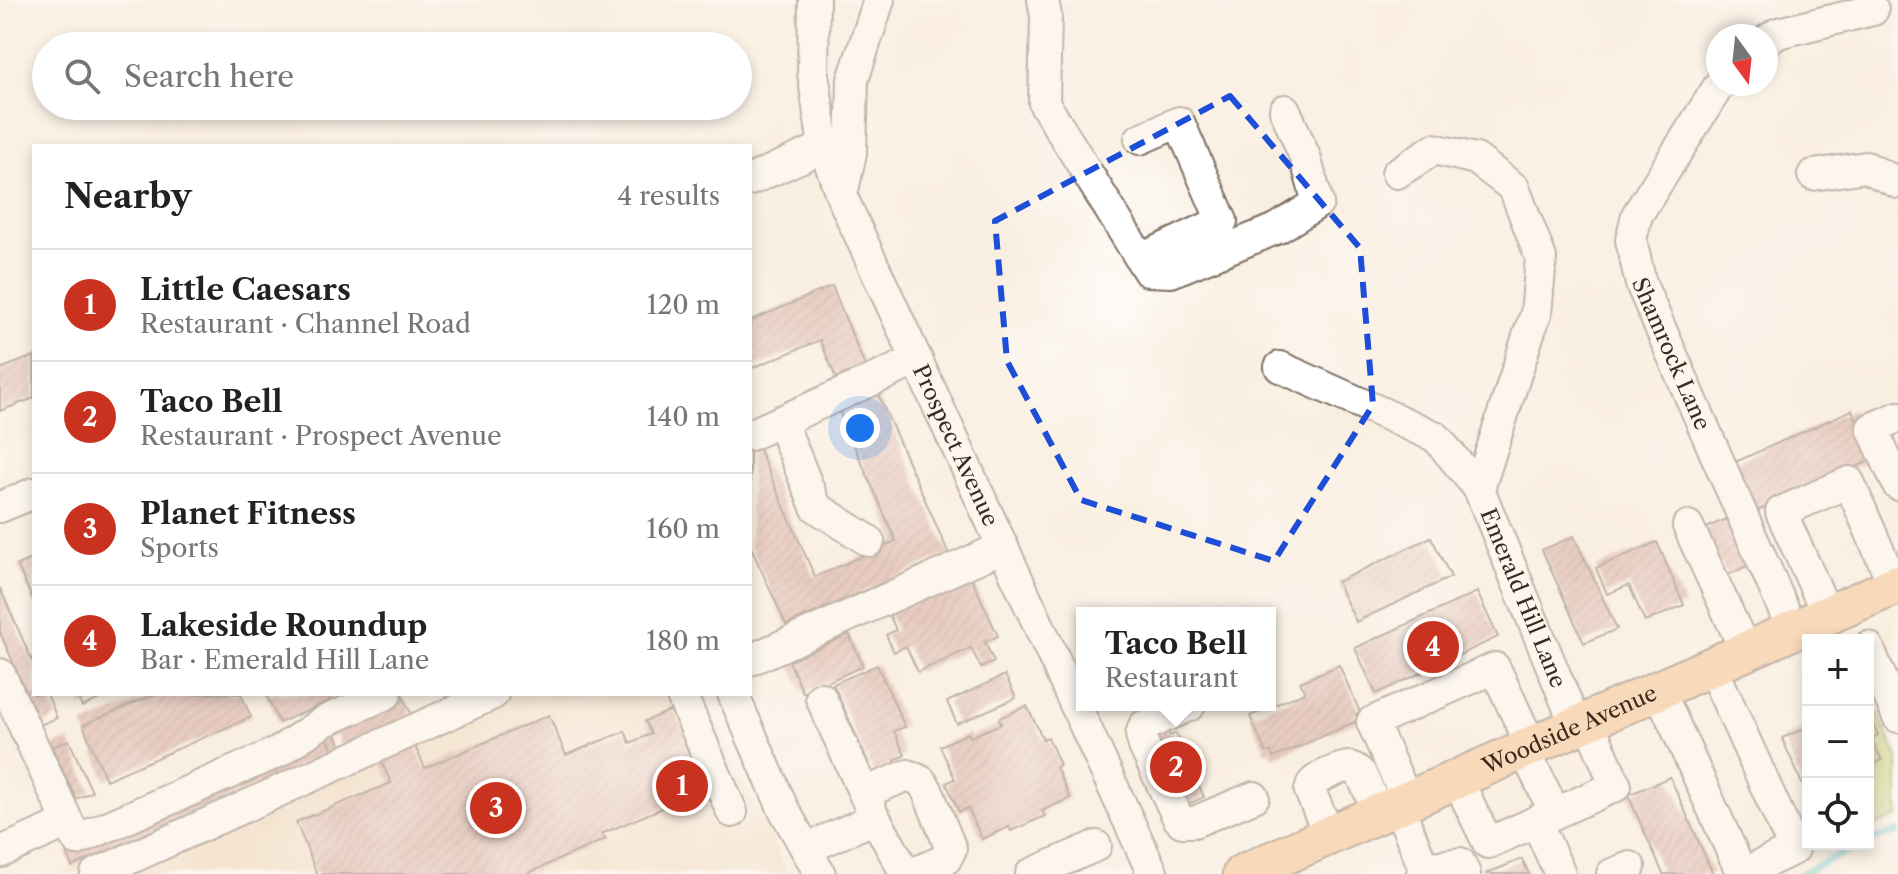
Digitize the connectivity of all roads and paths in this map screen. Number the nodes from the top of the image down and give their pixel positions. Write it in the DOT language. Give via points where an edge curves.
graph roads {
  1 [pos="814,0"];
  2 [pos="879,0"];
  3 [pos="1043,0"];
  4 [pos="1873,10"];
  5 [pos="1778,33"];
  6 [pos="1712,96"];
  7 [pos="1285,110"];
  8 [pos="1140,139"];
  9 [pos="824,147"];
  10 [pos="1397,173"];
  11 [pos="1813,175"];
  12 [pos="752,179"];
  13 [pos="1898,183"];
  14 [pos="842,197"];
  15 [pos="1141,259"];
  16 [pos="917,360"];
  17 [pos="1280,367"];
  18 [pos="1898,417"];
  19 [pos="781,421"];
  20 [pos="1898,425"];
  21 [pos="752,434"];
  22 [pos="1898,469"];
  23 [pos="1898,485"];
  24 [pos="1479,489"];
  25 [pos="32,494"];
  26 [pos="0,507"];
  27 [pos="1688,526"];
  28 [pos="869,541"];
  29 [pos="1003,547"];
  30 [pos="1896,585"];
  31 [pos="1839,611"];
  32 [pos="1793,631"];
  33 [pos="1860,634"];
  34 [pos="752,659"];
  35 [pos="1729,659"];
  36 [pos="1874,661"];
  37 [pos="0,674"];
  38 [pos="1659,690"];
  39 [pos="382,696"];
  40 [pos="489,696"];
  41 [pos="682,696"];
  42 [pos="734,696"];
  43 [pos="821,698"];
  44 [pos="1076,706"];
  45 [pos="1078,711"];
  46 [pos="1177,711"];
  47 [pos="1898,717"];
  48 [pos="1582,723"];
  49 [pos="1528,748"];
  50 [pos="1457,779"];
  51 [pos="1254,797"];
  52 [pos="870,806"];
  53 [pos="1395,806"];
  54 [pos="732,812"];
  55 [pos="1546,817"];
  56 [pos="68,822"];
  57 [pos="1329,835"];
  58 [pos="1096,846"];
  59 [pos="4,858"];
  60 [pos="813,861"];
  61 [pos="1255,871"];
  62 [pos="1423,871"];
  63 [pos="96,874"];
  64 [pos="906,874"];
  65 [pos="912,874"];
  66 [pos="1031,874"];
  67 [pos="1153,874"];
  68 [pos="1465,874"];
  69 [pos="1560,874"];
  70 [pos="1742,874"];
  1 -- 9 [label="street, Prospect Avenue" via="813,73"];
  2 -- 14 [label="street" via="853,80 851,153"];
  3 -- 15 [label="street" via="1044,103"];
  4 -- 5 [label="street"];
  6 -- 32 [label="street, Shamrock Lane" via="1637,215 1631,240 1641,284"];
  7 -- 15 [label="street" via="1318,203 1278,228 1171,272 1148,271"];
  8 -- 15 [label="street" via="1179,122 1222,221"];
  9 -- 12 [label="street"];
  9 -- 14 [label="street, Prospect Avenue"];
  10 -- 24 [label="street, Emerald Hill Lane" via="1434,149 1476,159 1514,188 1541,258 1536,314"];
  11 -- 13 [label="street" via="1866,167"];
  14 -- 16 [label="street, Prospect Avenue"];
  16 -- 19 [label="street"];
  16 -- 29 [label="street, Prospect Avenue"];
  17 -- 24 [label="street" via="1436,437"];
  18 -- 23 [label="street" via="1872,428"];
  19 -- 21 [label="street"];
  19 -- 28 [label="street" via="816,507"];
  20 -- 22 [label="street" via="1882,432"];
  24 -- 48 [label="street, Emerald Hill Lane"];
  25 -- 26 [label="street"];
  27 -- 35 [label="street"];
  29 -- 34 [label="street"];
  29 -- 44 [label="street, Prospect Avenue"];
  30 -- 31 [label="main road, Woodside Avenue"];
  30 -- 31 [label="street" via="1849,482 1781,512"];
  31 -- 32 [label="main road, Woodside Avenue"];
  31 -- 33 [label="street"];
  32 -- 35 [label="main road, Woodside Avenue"];
  35 -- 38 [label="main road, Woodside Avenue"];
  35 -- 70 [label="street" via="1794,849"];
  36 -- 47 [label="street"];
  37 -- 56 [label="street"];
  38 -- 48 [label="main road, Woodside Avenue"];
  38 -- 70 [label="street"];
  39 -- 56 [label="street" via="323,722 278,752 77,840"];
  40 -- 63 [label="street"];
  41 -- 54 [label="street"];
  42 -- 60 [label="street" via="783,808"];
  43 -- 52 [label="street"];
  45 -- 67 [label="street, Prospect Avenue"];
  46 -- 51 [label="street" via="1144,726 1141,735 1178,818 1194,822"];
  48 -- 49 [label="main road, Woodside Avenue"];
  48 -- 55 [label="street, Emerald Hill Lane" via="1616,786"];
  49 -- 50 [label="main road, Woodside Avenue"];
  49 -- 53 [label="street" via="1495,668 1372,722"];
  49 -- 55 [label="street"];
  50 -- 53 [label="main road, Woodside Avenue"];
  50 -- 55 [label="street" via="1488,843"];
  52 -- 60 [label="street"];
  52 -- 64 [label="street"];
  52 -- 65 [label="street" via="908,775 927,790 951,849 946,859"];
  53 -- 57 [label="main road, Woodside Avenue"];
  53 -- 57 [label="street" via="1356,769 1341,768 1311,785 1311,798"];
  53 -- 62 [label="street"];
  55 -- 69 [label="street"];
  56 -- 59 [label="street"];
  57 -- 61 [label="main road, Woodside Avenue"];
  58 -- 66 [label="street"];
  62 -- 68 [label="street" via="1460,863"];
}
